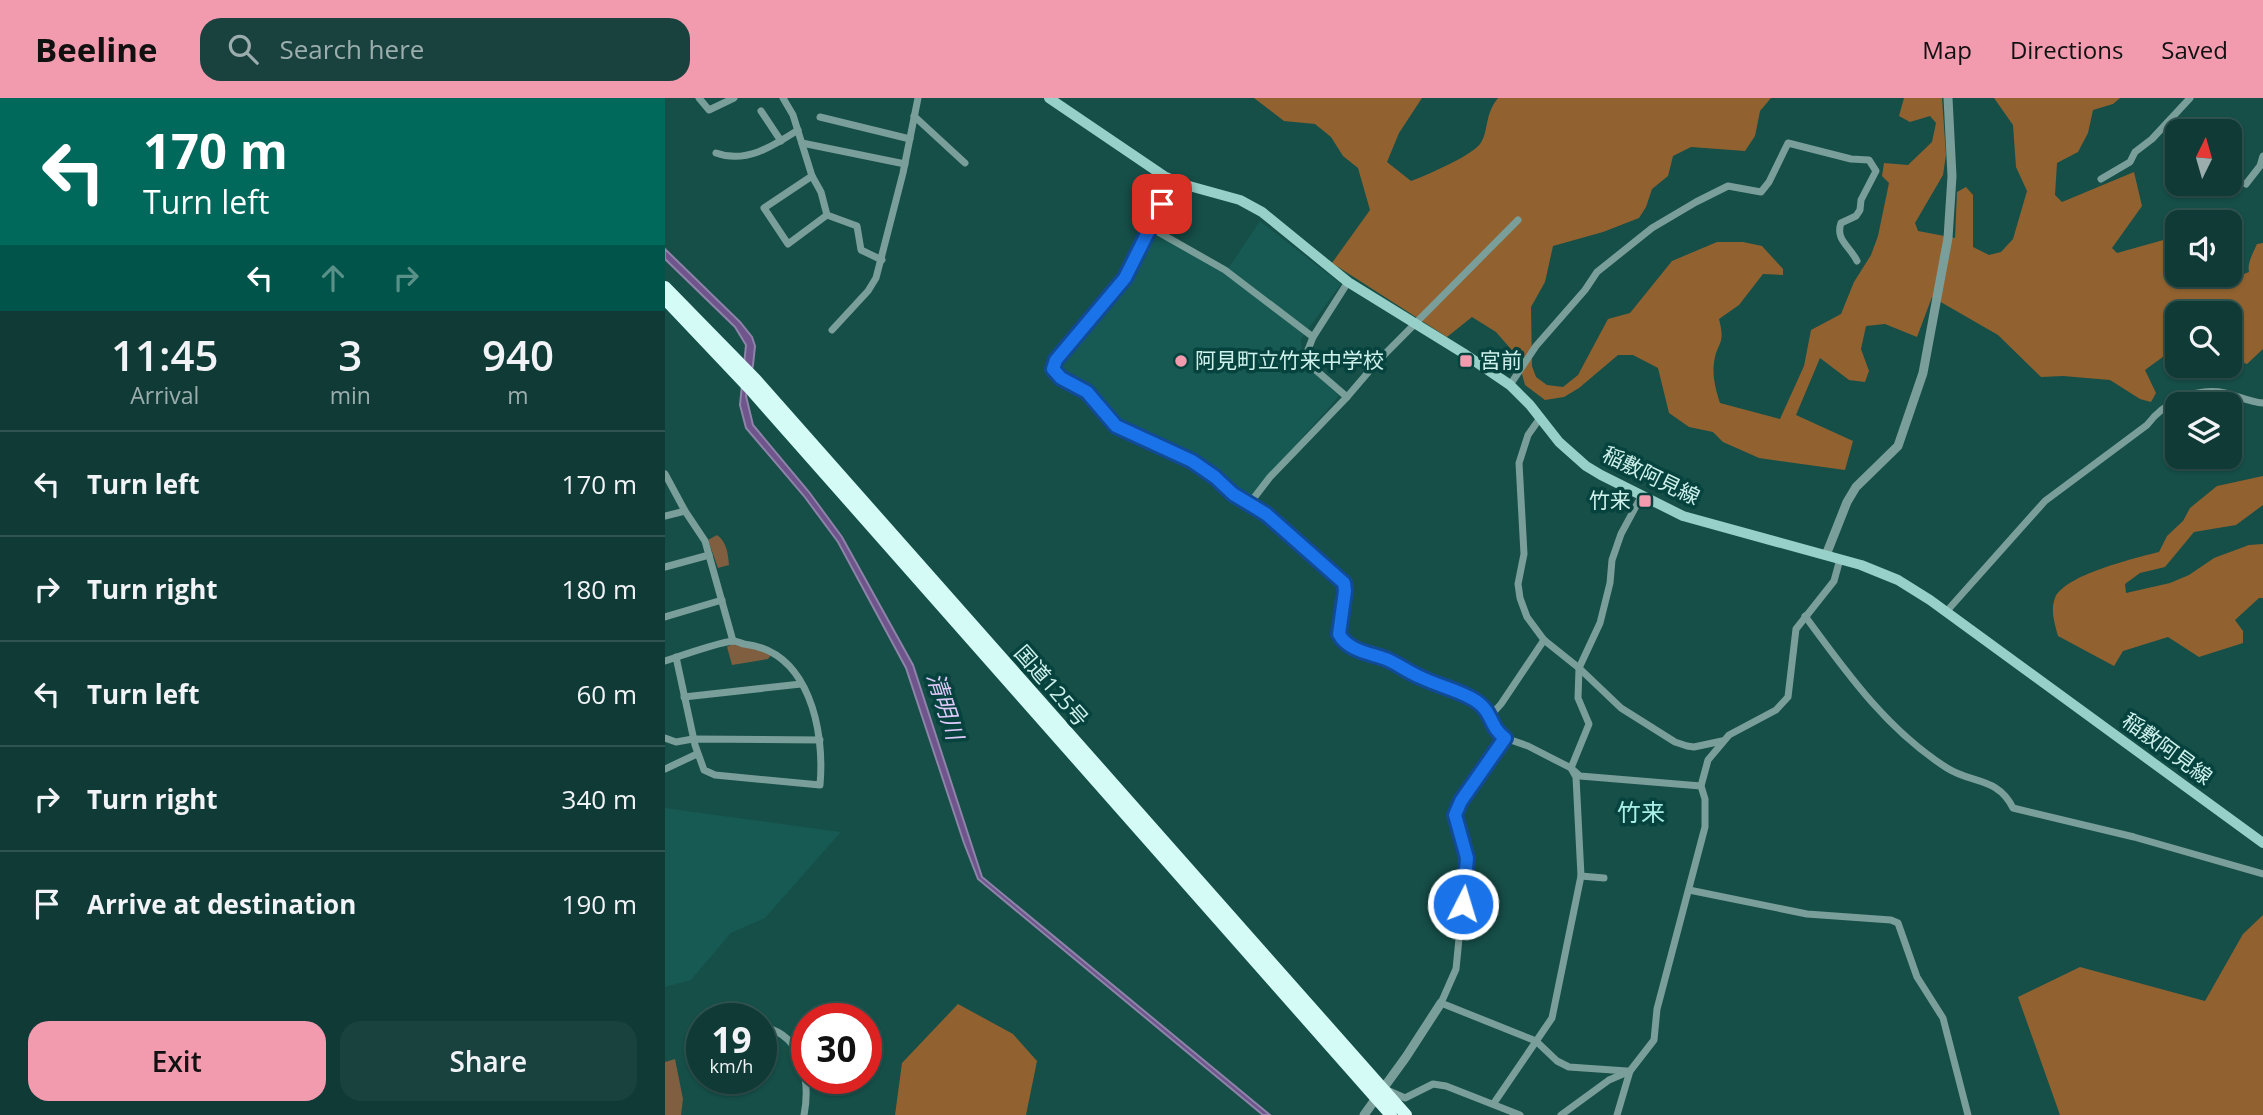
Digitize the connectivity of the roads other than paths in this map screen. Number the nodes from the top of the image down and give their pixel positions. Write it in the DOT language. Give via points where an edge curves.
graph roads {
  1 [pos="699,98"];
  2 [pos="734,98"];
  3 [pos="783,98"];
  4 [pos="918,98"];
  5 [pos="1049,98"];
  6 [pos="1948,98"];
  7 [pos="2190,98"];
  8 [pos="761,111"];
  9 [pos="914,116"];
  10 [pos="820,117"];
  11 [pos="798,130"];
  12 [pos="909,139"];
  13 [pos="781,141"];
  14 [pos="801,143"];
  15 [pos="716,153"];
  16 [pos="2263,156"];
  17 [pos="905,163"];
  18 [pos="965,163"];
  19 [pos="812,176"];
  20 [pos="2101,179"];
  21 [pos="1173,180"];
  22 [pos="2246,184"];
  23 [pos="827,215"];
  24 [pos="1518,220"];
  25 [pos="1151,228"];
  26 [pos="882,260"];
  27 [pos="1857,261"];
  28 [pos="1348,282"];
  29 [pos="665,286"];
  30 [pos="665,299"];
  31 [pos="1415,325"];
  32 [pos="832,330"];
  33 [pos="1313,337"];
  34 [pos="735,365"];
  35 [pos="1510,385"];
  36 [pos="1347,397"];
  37 [pos="2263,403"];
  38 [pos="1540,418"];
  39 [pos="665,474"];
  40 [pos="1642,495"];
  41 [pos="1250,503"];
  42 [pos="685,511"];
  43 [pos="665,516"];
  44 [pos="709,555"];
  45 [pos="1826,555"];
  46 [pos="1840,559"];
  47 [pos="665,567"];
  48 [pos="722,600"];
  49 [pos="1946,612"];
  50 [pos="1805,615"];
  51 [pos="665,617"];
  52 [pos="1544,640"];
  53 [pos="733,641"];
  54 [pos="676,657"];
  55 [pos="665,661"];
  56 [pos="1579,668"];
  57 [pos="801,684"];
  58 [pos="684,697"];
  59 [pos="1491,715"];
  60 [pos="665,738"];
  61 [pos="1505,738"];
  62 [pos="693,739"];
  63 [pos="820,740"];
  64 [pos="1721,741"];
  65 [pos="698,754"];
  66 [pos="1571,768"];
  67 [pos="665,769"];
  68 [pos="1701,786"];
  69 [pos="2263,843"];
  70 [pos="2263,874"];
  71 [pos="1581,876"];
  72 [pos="1604,878"];
  73 [pos="1689,890"];
  74 [pos="1441,1003"];
  75 [pos="777,1032"];
  76 [pos="1536,1041"];
  77 [pos="1630,1071"];
  78 [pos="1379,1094"];
  79 [pos="1494,1103"];
  80 [pos="804,1115"];
  81 [pos="1364,1115"];
  82 [pos="1391,1115"];
  83 [pos="1406,1115"];
  84 [pos="1520,1115"];
  85 [pos="1562,1115"];
  86 [pos="1617,1115"];
  87 [pos="1968,1115"];
  1 -- 2 [label="street" via="709,110"];
  3 -- 11 [label="street"];
  4 -- 9 [label="street"];
  5 -- 21 [label="main road, 稲敷阿見線"];
  6 -- 45 [label="street" via="1952,176 1948,238 1923,373 1898,446 1856,487"];
  7 -- 20 [label="street" via="2130,162"];
  8 -- 13 [label="street"];
  9 -- 12 [label="street"];
  9 -- 18 [label="street"];
  10 -- 12 [label="street"];
  11 -- 13 [label="street"];
  11 -- 14 [label="street"];
  12 -- 17 [label="street"];
  13 -- 15 [label="street" via="749,155"];
  14 -- 17 [label="street"];
  14 -- 19 [label="street"];
  16 -- 22 [label="street"];
  17 -- 26 [label="street"];
  19 -- 23 [label="street"];
  19 -- 23 [label="street" via="764,208 788,244"];
  21 -- 25 [label="street"];
  21 -- 28 [label="main road, 稲敷阿見線" via="1251,205"];
  23 -- 26 [label="street" via="857,226 861,250"];
  24 -- 31 [label="street"];
  25 -- 33 [label="street" via="1225,270"];
  25 -- 41 [label="street" via="1125,278 1053,369 1087,392 1116,426 1192,461"];
  26 -- 32 [label="street" via="868,291"];
  27 -- 35 [label="street" via="1838,230 1860,210 1875,171 1873,165 1869,160 1788,143 1761,192 1728,186 1652,229 1597,272"];
  28 -- 31 [label="main road, 稲敷阿見線"];
  28 -- 33 [label="street"];
  29 -- 34 [label="highway, 国道125号"];
  30 -- 34 [label="highway, 国道125号"];
  31 -- 35 [label="main road, 稲敷阿見線"];
  31 -- 36 [label="street"];
  33 -- 36 [label="street" via="1304,360"];
  34 -- 78 [label="highway, 国道125号"];
  35 -- 38 [label="main road, 稲敷阿見線"];
  36 -- 41 [label="street"];
  37 -- 49 [label="street" via="2226,393 2198,393 2175,401 2045,501"];
  38 -- 40 [label="main road, 稲敷阿見線" via="1586,466"];
  38 -- 52 [label="street" via="1528,435 1519,463 1524,554 1518,584 1527,617"];
  39 -- 42 [label="street"];
  40 -- 45 [label="main road, 稲敷阿見線" via="1706,524"];
  40 -- 56 [label="street" via="1621,534 1600,623"];
  41 -- 59 [label="street" via="1344,583 1339,634 1348,645 1469,697"];
  42 -- 43 [label="street"];
  42 -- 44 [label="street"];
  44 -- 47 [label="street"];
  44 -- 48 [label="street"];
  45 -- 46 [label="main road, 稲敷阿見線"];
  46 -- 49 [label="main road, 稲敷阿見線" via="1898,580"];
  46 -- 50 [label="street" via="1834,581"];
  48 -- 51 [label="street"];
  48 -- 53 [label="street"];
  49 -- 69 [label="main road, 稲敷阿見線"];
  50 -- 64 [label="street" via="1794,636 1788,696 1776,710"];
  50 -- 70 [label="street" via="1883,716 1949,770 2003,793 2013,808"];
  52 -- 56 [label="street"];
  52 -- 59 [label="street"];
  53 -- 54 [label="street"];
  53 -- 57 [label="street" via="775,653"];
  54 -- 55 [label="street"];
  54 -- 58 [label="street"];
  56 -- 64 [label="street" via="1621,708 1675,742 1694,747"];
  56 -- 66 [label="street" via="1578,698 1589,724"];
  57 -- 58 [label="street"];
  57 -- 63 [label="street" via="817,720"];
  58 -- 62 [label="street"];
  59 -- 61 [label="street" via="1497,733"];
  60 -- 62 [label="street" via="676,742"];
  61 -- 66 [label="street"];
  61 -- 74 [label="street" via="1455,815 1467,858 1456,969"];
  62 -- 63 [label="street"];
  62 -- 65 [label="street"];
  63 -- 65 [label="street" via="820,785 715,775 704,770"];
  64 -- 68 [label="street" via="1708,760"];
  65 -- 67 [label="street"];
  66 -- 68 [label="street" via="1580,776"];
  66 -- 71 [label="street" via="1576,777"];
  68 -- 73 [label="street" via="1705,827"];
  71 -- 72 [label="street"];
  71 -- 76 [label="street" via="1552,1018"];
  73 -- 77 [label="street" via="1657,1009 1654,1040"];
  73 -- 87 [label="street" via="1807,914 1898,923 1917,977 1943,1018"];
  74 -- 76 [label="street"];
  74 -- 78 [label="street"];
  75 -- 80 [label="street" via="793,1045 803,1065 807,1085"];
  76 -- 77 [label="street" via="1569,1067"];
  76 -- 79 [label="street"];
  77 -- 85 [label="street" via="1609,1080"];
  77 -- 86 [label="street"];
  78 -- 79 [label="street" via="1405,1098 1433,1084"];
  78 -- 81 [label="street"];
  78 -- 82 [label="highway, 国道125号"];
  78 -- 83 [label="highway, 国道125号"];
  79 -- 84 [label="street"];
}
